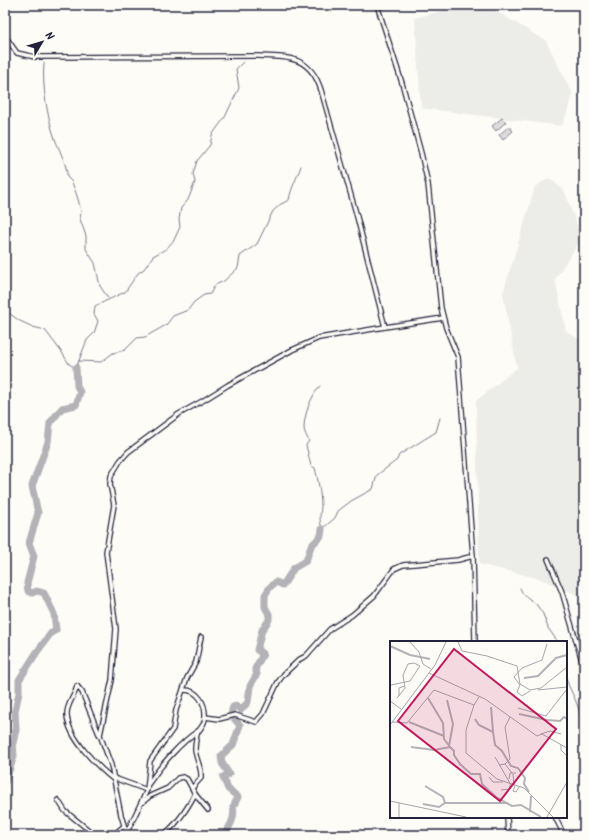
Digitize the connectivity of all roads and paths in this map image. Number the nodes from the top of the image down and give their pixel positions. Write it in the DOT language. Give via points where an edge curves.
graph roads {
  1 [pos="377,5"];
  2 [pos="5,36"];
  3 [pos="443,318"];
  4 [pos="385,327"];
  5 [pos="473,556"];
  6 [pos="548,559"];
  7 [pos="201,637"];
  8 [pos="475,641"];
  9 [pos="584,668"];
  10 [pos="183,690"];
  11 [pos="205,717"];
  12 [pos="198,731"];
  13 [pos="100,735"];
  14 [pos="114,779"];
  15 [pos="148,784"];
  16 [pos="192,788"];
  17 [pos="147,790"];
  18 [pos="195,794"];
  19 [pos="58,800"];
  20 [pos="142,803"];
  21 [pos="208,810"];
  22 [pos="507,818"];
  23 [pos="556,818"];
  24 [pos="124,826"];
  25 [pos="127,834"];
  26 [pos="95,835"];
  27 [pos="113,835"];
  28 [pos="162,835"];
  29 [pos="508,835"];
  30 [pos="564,835"];
  1 -- 3 [label="street" via="402,83 428,184"];
  2 -- 4 [label="street" via="17,53 35,57 257,56 288,57 305,64 313,73 321,90"];
  3 -- 4 [label="street"];
  3 -- 5 [label="street" via="458,357"];
  4 -- 13 [label="street" via="332,335 292,350 179,414 128,452 120,461 111,480 114,505 106,548 116,629 112,680"];
  5 -- 8 [label="street"];
  5 -- 11 [label="street" via="458,560 403,565 394,569 378,592 352,615 330,629 306,656 284,674 263,714 256,722 235,715 219,719"];
  6 -- 9 [label="street" via="562,592"];
  7 -- 10 [label="street" via="196,662"];
  10 -- 11 [label="street" via="193,690 196,693"];
  10 -- 15 [label="street" via="171,734 150,760"];
  11 -- 12 [label="street"];
  12 -- 15 [label="street" via="178,748"];
  12 -- 16 [label="street" via="195,750 201,778"];
  13 -- 14 [label="street"];
  13 -- 14 [label="street" via="77,686 67,714 70,729 96,763"];
  14 -- 17 [label="street"];
  14 -- 24 [label="street"];
  15 -- 17 [label="street"];
  16 -- 18 [label="street"];
  16 -- 20 [label="street" via="187,779 178,778 168,788 150,796"];
  17 -- 20 [label="street"];
  18 -- 21 [label="street"];
  18 -- 28 [label="street" via="180,819"];
  19 -- 26 [label="street" via="65,811"];
  20 -- 25 [label="street"];
  22 -- 29 [label="street"];
  23 -- 30 [label="street"];
  24 -- 25 [label="street"];
  24 -- 27 [label="street"];
}
